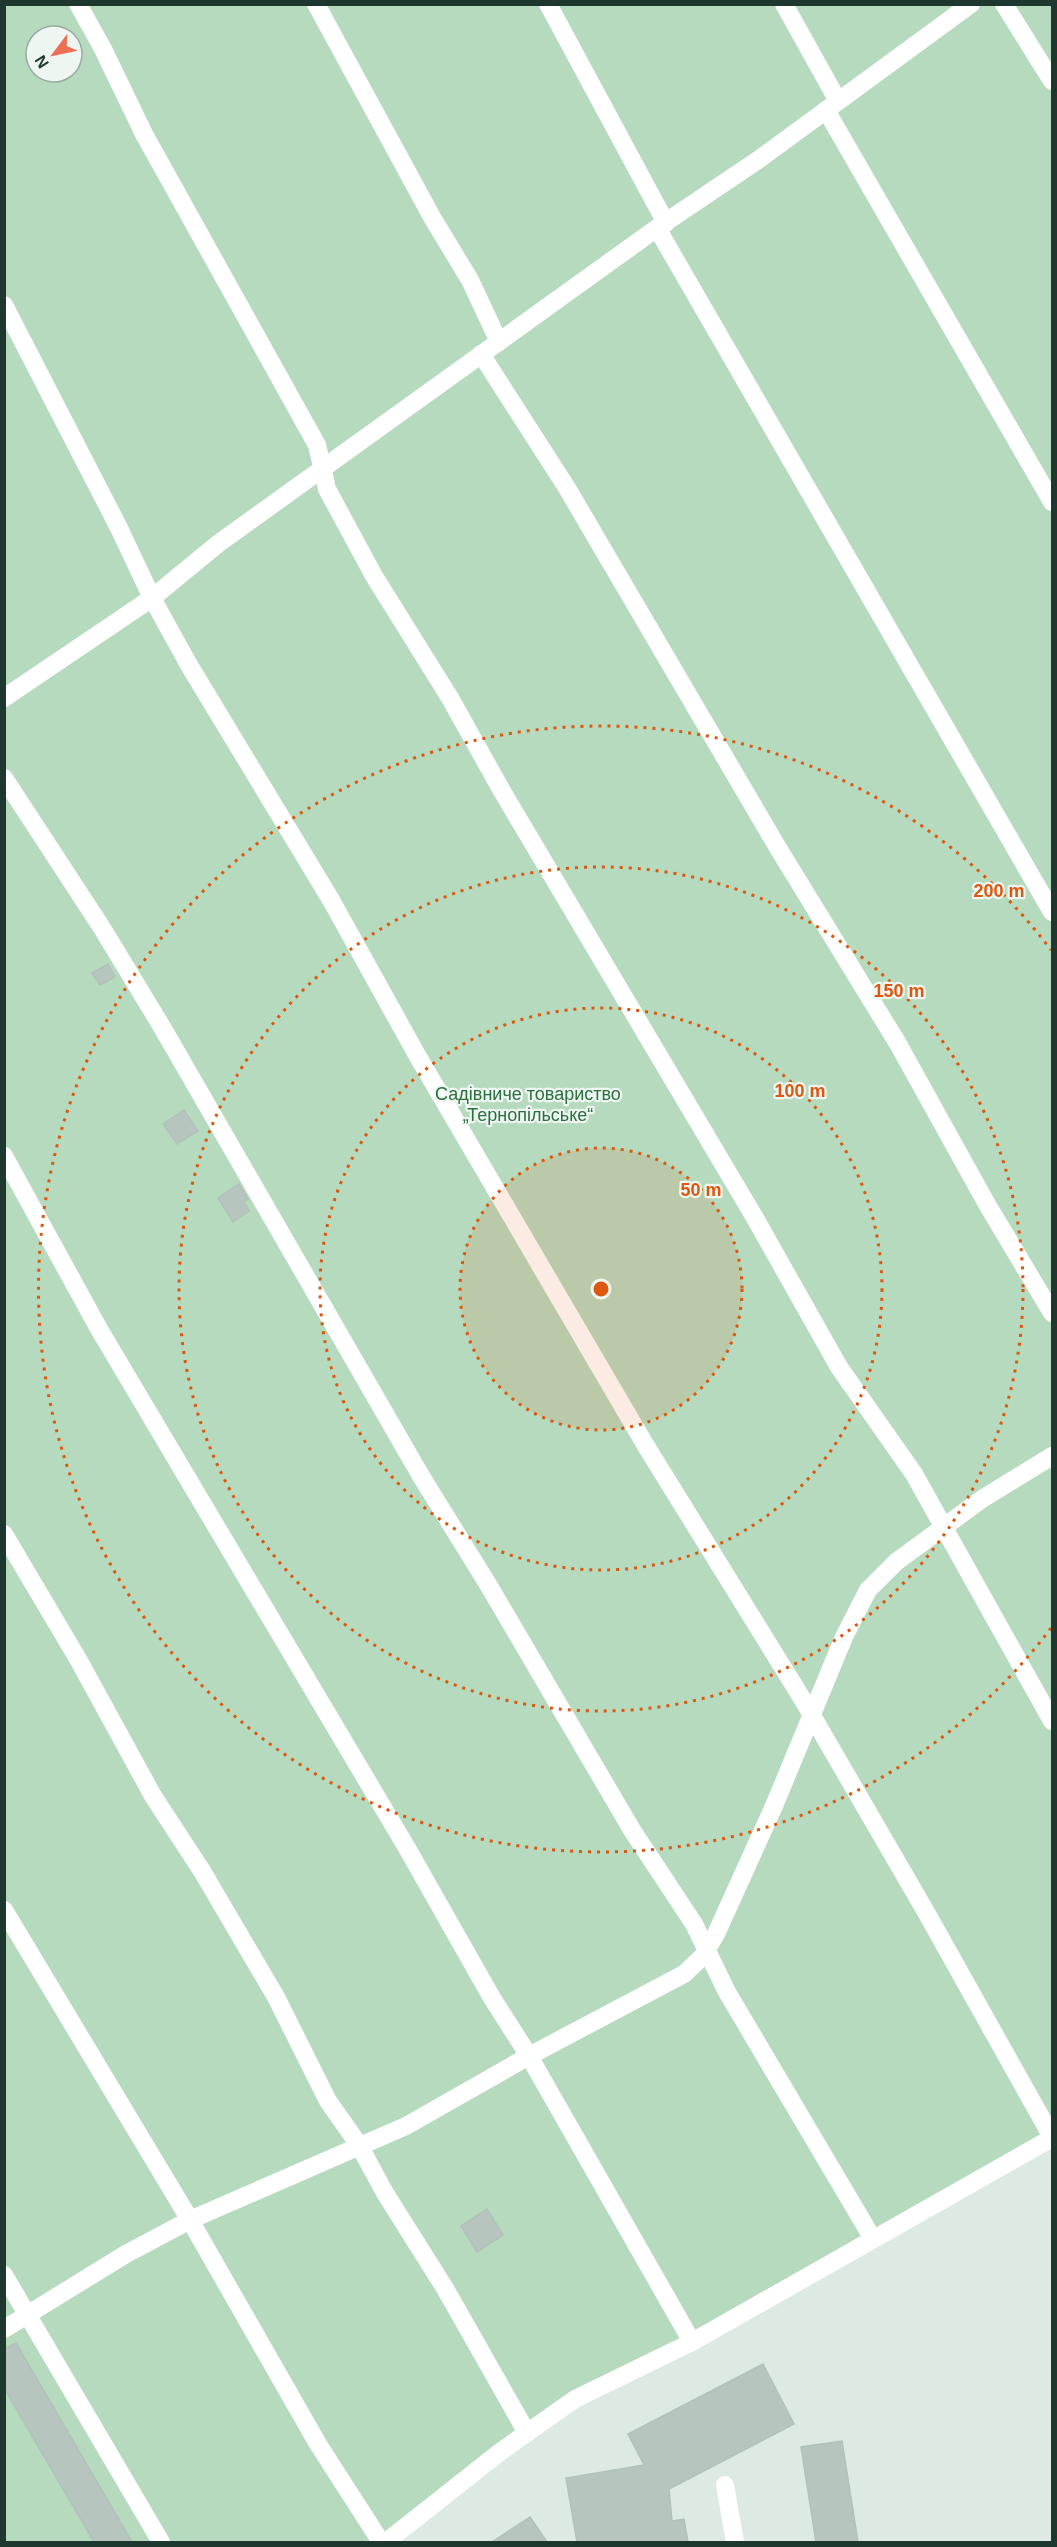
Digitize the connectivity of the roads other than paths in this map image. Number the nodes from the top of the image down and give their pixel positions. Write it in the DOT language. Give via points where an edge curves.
graph roads {
  1 [pos="78,4"];
  2 [pos="316,4"];
  3 [pos="548,4"];
  4 [pos="784,4"];
  5 [pos="971,4"];
  6 [pos="1004,4"];
  7 [pos="1053,81"];
  8 [pos="832,105"];
  9 [pos="662,225"];
  10 [pos="4,305"];
  11 [pos="499,342"];
  12 [pos="481,354"];
  13 [pos="324,469"];
  14 [pos="1053,502"];
  15 [pos="152,598"];
  16 [pos="4,698"];
  17 [pos="4,778"];
  18 [pos="1053,912"];
  19 [pos="4,1156"];
  20 [pos="1053,1313"];
  21 [pos="1053,1456"];
  22 [pos="943,1528"];
  23 [pos="4,1534"];
  24 [pos="811,1716"];
  25 [pos="1053,1721"];
  26 [pos="4,1910"];
  27 [pos="706,1950"];
  28 [pos="529,2056"];
  29 [pos="1053,2138"];
  30 [pos="359,2145"];
  31 [pos="190,2220"];
  32 [pos="873,2239"];
  33 [pos="4,2275"];
  34 [pos="28,2315"];
  35 [pos="4,2329"];
  36 [pos="692,2342"];
  37 [pos="527,2433"];
  38 [pos="725,2485"];
  39 [pos="161,2542"];
  40 [pos="381,2542"];
  41 [pos="386,2542"];
  42 [pos="735,2542"];
  1 -- 13 [label="street" via="144,134 318,445"];
  2 -- 11 [label="street" via="470,280"];
  3 -- 9 [label="street"];
  4 -- 8 [label="street"];
  5 -- 8 [label="street"];
  6 -- 7 [label="street"];
  8 -- 9 [label="street"];
  8 -- 14 [label="street"];
  9 -- 11 [label="street"];
  9 -- 18 [label="street"];
  10 -- 15 [label="street"];
  11 -- 12 [label="street"];
  12 -- 13 [label="street"];
  12 -- 20 [label="street" via="567,488 897,1042"];
  13 -- 15 [label="street" via="219,543"];
  13 -- 22 [label="street" via="327,489 374,576 450,698 839,1366 914,1473"];
  15 -- 16 [label="street"];
  15 -- 24 [label="street" via="331,900 554,1292"];
  17 -- 27 [label="street" via="156,1017 421,1476 632,1830 694,1923"];
  19 -- 28 [label="street" via="99,1329"];
  21 -- 22 [label="street"];
  22 -- 24 [label="street" via="896,1562 868,1590"];
  22 -- 25 [label="street"];
  23 -- 30 [label="street" via="153,1796 276,1997 328,2101"];
  24 -- 27 [label="street" via="774,1806"];
  24 -- 29 [label="street"];
  26 -- 31 [label="street"];
  27 -- 28 [label="street" via="684,1974"];
  27 -- 32 [label="street" via="794,2109"];
  28 -- 30 [label="street" via="406,2126"];
  28 -- 36 [label="street"];
  29 -- 32 [label="street"];
  30 -- 31 [label="street"];
  30 -- 37 [label="street"];
  31 -- 34 [label="street" via="126,2254"];
  31 -- 40 [label="street" via="318,2444"];
  32 -- 36 [label="street"];
  33 -- 34 [label="street"];
  34 -- 35 [label="street"];
  34 -- 39 [label="street"];
  36 -- 37 [label="street" via="575,2398"];
  37 -- 41 [label="street"];
  38 -- 42 [label="street"];
}
